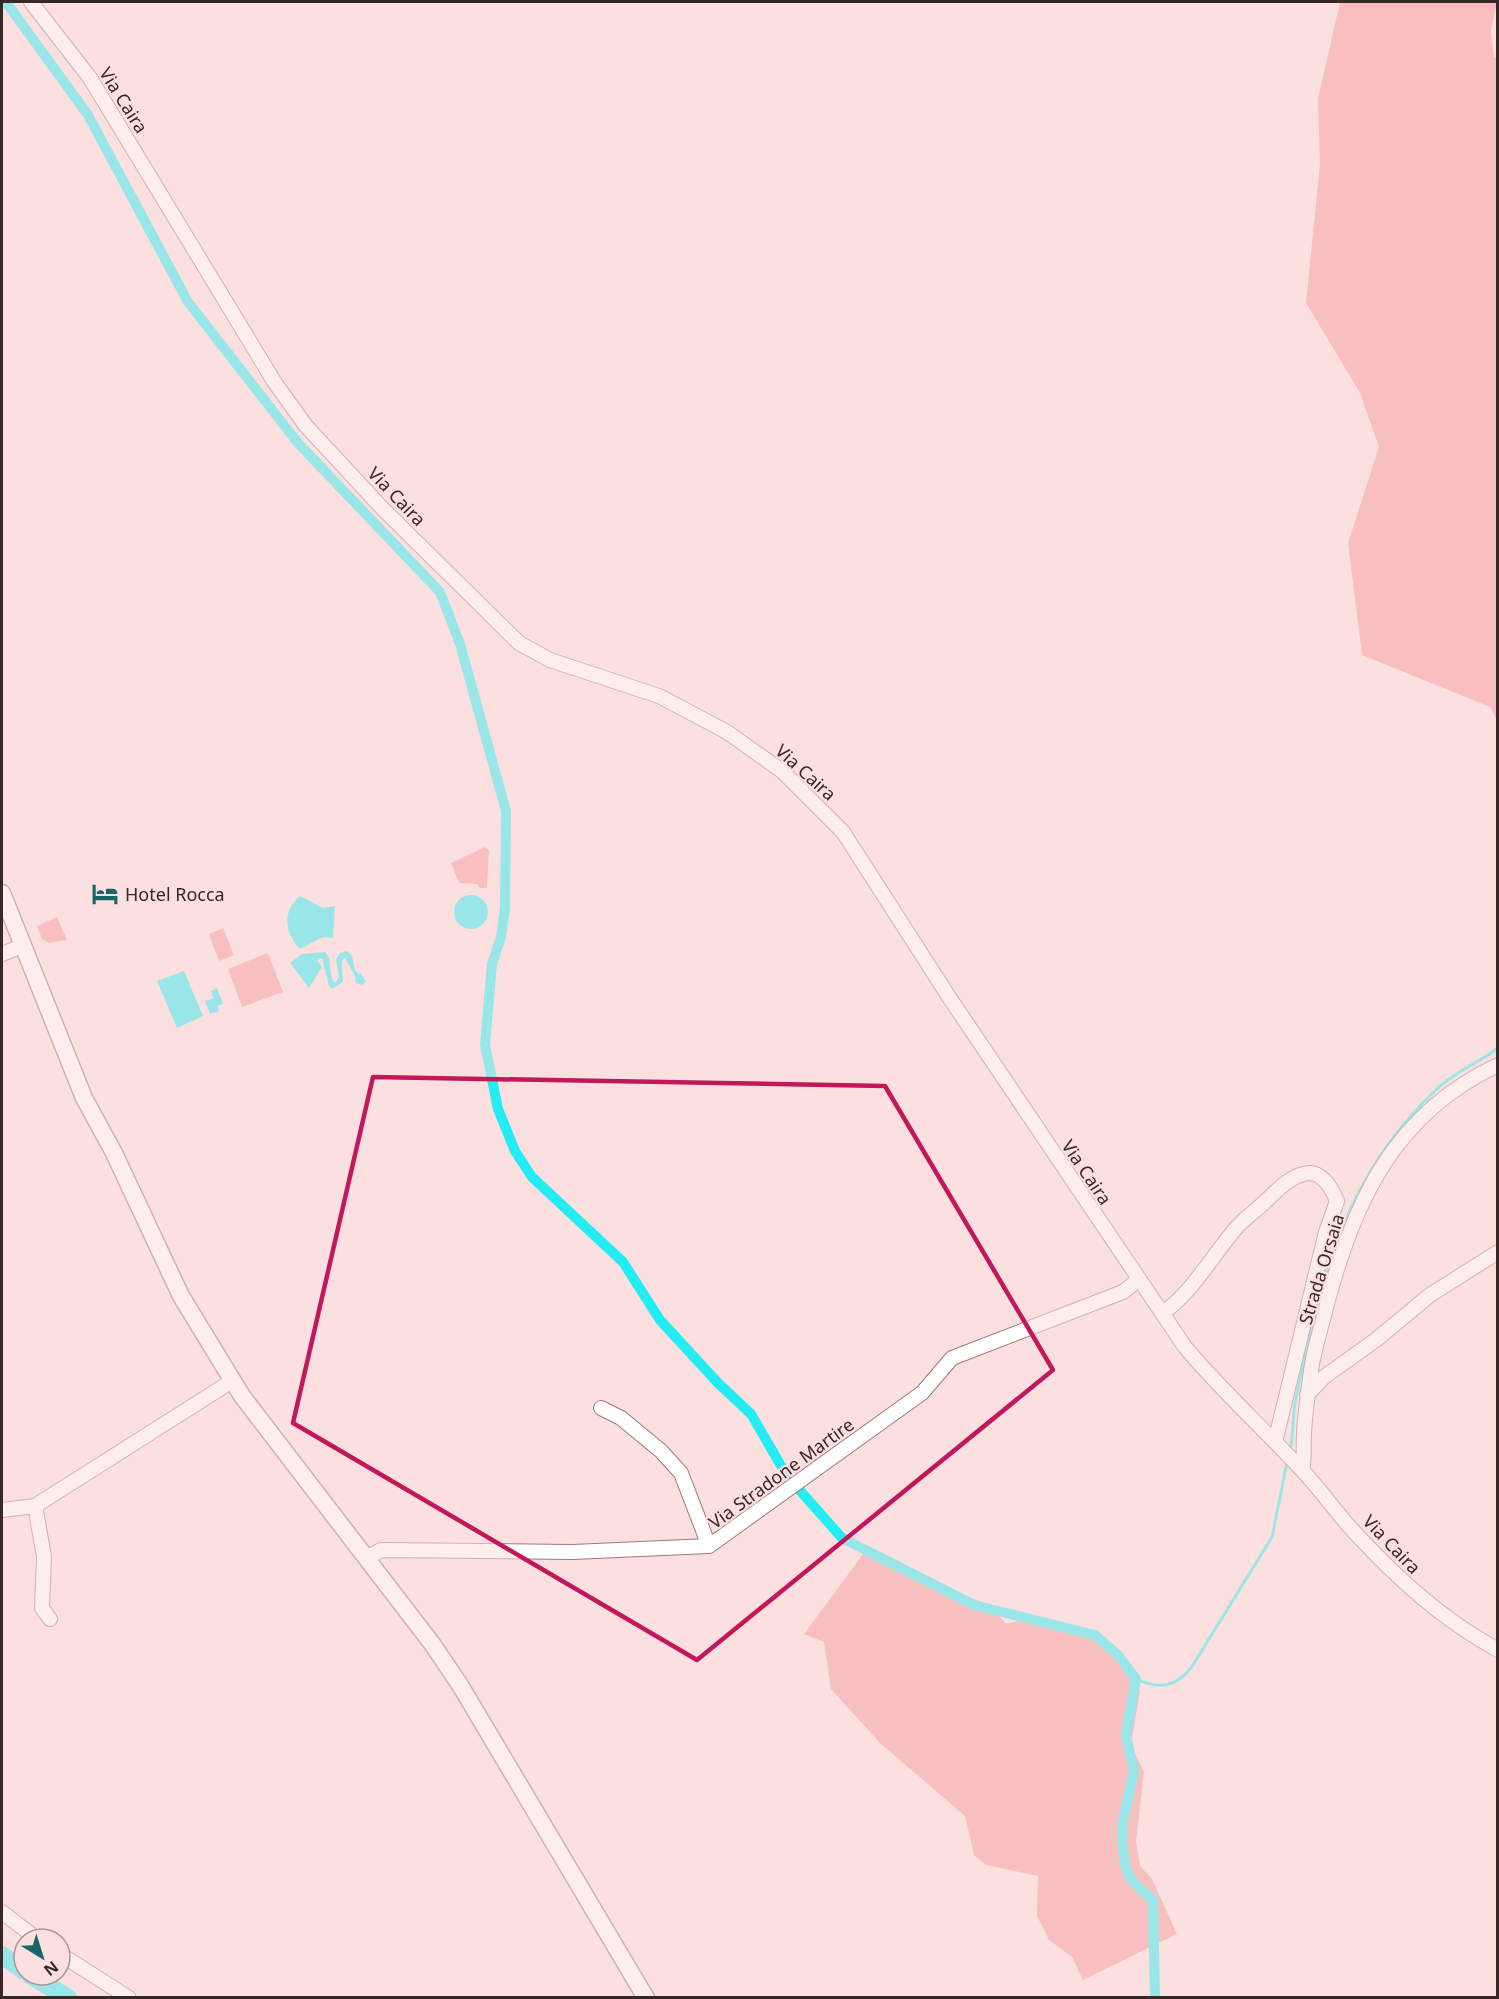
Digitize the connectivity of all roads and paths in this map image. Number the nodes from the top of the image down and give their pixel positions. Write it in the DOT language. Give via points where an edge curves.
graph roads {
  1 [pos="31,2"];
  2 [pos="2,893"];
  3 [pos="22,946"];
  4 [pos="2,954"];
  5 [pos="1497,1065"];
  6 [pos="1497,1252"];
  7 [pos="1138,1280"];
  8 [pos="1162,1313"];
  9 [pos="232,1381"];
  10 [pos="1307,1395"];
  11 [pos="601,1408"];
  12 [pos="1275,1442"];
  13 [pos="1302,1470"];
  14 [pos="35,1506"];
  15 [pos="2,1510"];
  16 [pos="709,1546"];
  17 [pos="366,1558"];
  18 [pos="50,1619"];
  19 [pos="1497,1650"];
  20 [pos="2,1912"];
  21 [pos="21,1927"];
  22 [pos="72,1962"];
  23 [pos="129,1998"];
  24 [pos="646,1998"];
  1 -- 7 [label="street, Via Caira" via="90,78 275,383 306,426 383,508 519,644 550,660 659,696 727,732 782,771 843,832"];
  2 -- 3 [label="main road"];
  3 -- 4 [label="street"];
  3 -- 9 [label="main road" via="84,1098 181,1296"];
  5 -- 10 [label="street, Strada Orsaia" via="1459,1086 1410,1131 1390,1152 1358,1207 1340,1256"];
  6 -- 10 [label="street" via="1430,1295 1324,1377"];
  7 -- 8 [label="street, Via Caira"];
  7 -- 16 [label="street, Via Stradone Martire" via="1123,1292 952,1358 922,1393"];
  8 -- 12 [label="street, Via Caira" via="1214,1381"];
  8 -- 12 [label="street" via="1238,1225 1274,1192 1297,1176 1309,1173 1327,1183 1337,1201"];
  9 -- 14 [label="street"];
  9 -- 17 [label="main road"];
  10 -- 13 [label="street, Strada Orsaia"];
  11 -- 16 [label="street" via="621,1418 662,1451 681,1473"];
  12 -- 13 [label="street, Via Caira"];
  13 -- 19 [label="street, Via Caira" via="1356,1534 1411,1590 1464,1632"];
  14 -- 15 [label="street"];
  14 -- 18 [label="street" via="44,1556 42,1608"];
  16 -- 17 [label="street, Via Stradone Martire" via="573,1552 381,1550"];
  17 -- 24 [label="main road" via="460,1685"];
  20 -- 21 [label="street"];
  22 -- 23 [label="street"];
}
